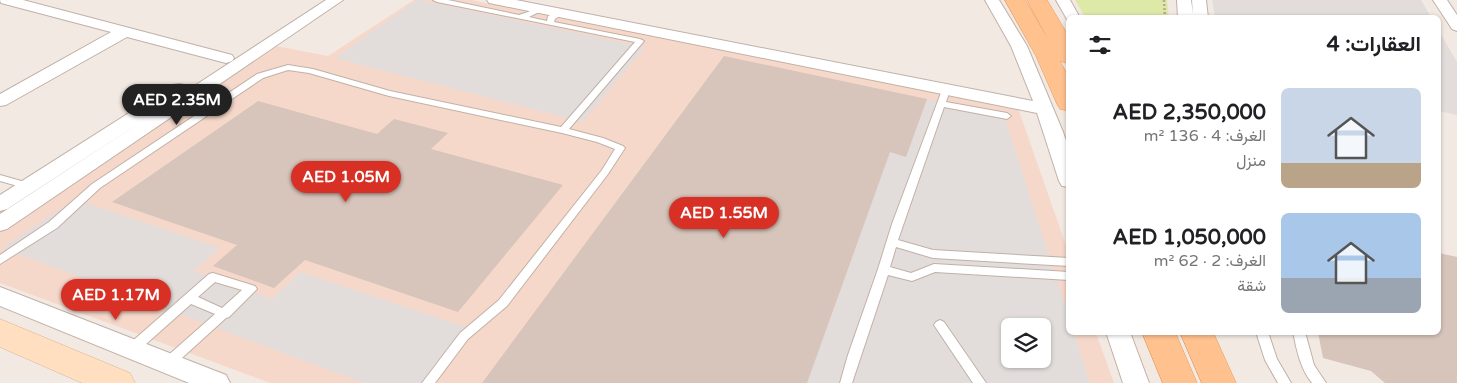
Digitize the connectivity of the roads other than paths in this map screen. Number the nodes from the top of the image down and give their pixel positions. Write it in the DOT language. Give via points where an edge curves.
graph roads {
  1 [pos="6,0"];
  2 [pos="314,0"];
  3 [pos="336,0"];
  4 [pos="437,0"];
  5 [pos="494,0"];
  6 [pos="992,0"];
  7 [pos="1015,0"];
  8 [pos="1038,0"];
  9 [pos="1063,0"];
  10 [pos="1184,0"];
  11 [pos="1199,0"];
  12 [pos="1440,0"];
  13 [pos="577,2"];
  14 [pos="538,8"];
  15 [pos="556,12"];
  16 [pos="1071,15"];
  17 [pos="1186,15"];
  18 [pos="1201,15"];
  19 [pos="519,18"];
  20 [pos="1457,26"];
  21 [pos="125,31"];
  22 [pos="1066,51"];
  23 [pos="226,58"];
  24 [pos="943,97"];
  25 [pos="1066,97"];
  26 [pos="0,101"];
  27 [pos="1042,102"];
  28 [pos="1007,116"];
  29 [pos="564,130"];
  30 [pos="1066,171"];
  31 [pos="0,178"];
  32 [pos="28,186"];
  33 [pos="0,204"];
  34 [pos="0,224"];
  35 [pos="893,242"];
  36 [pos="0,260"];
  37 [pos="1066,262"];
  38 [pos="884,269"];
  39 [pos="1066,276"];
  40 [pos="0,296"];
  41 [pos="189,298"];
  42 [pos="224,314"];
  43 [pos="940,325"];
  44 [pos="0,332"];
  45 [pos="1119,335"];
  46 [pos="1159,335"];
  47 [pos="1198,335"];
  48 [pos="1263,335"];
  49 [pos="1300,335"];
  50 [pos="132,349"];
  51 [pos="168,363"];
  52 [pos="1216,366"];
  53 [pos="1177,378"];
  54 [pos="118,383"];
  55 [pos="217,383"];
  56 [pos="428,383"];
  57 [pos="846,383"];
  58 [pos="980,383"];
  59 [pos="1136,383"];
  60 [pos="1284,383"];
  61 [pos="1320,383"];
  1 -- 21 [label="street"];
  2 -- 23 [label="street"];
  3 -- 34 [label="street"];
  4 -- 19 [label="lane"];
  5 -- 14 [label="street"];
  6 -- 27 [label="street" via="1019,46"];
  7 -- 25 [label="main road"];
  8 -- 22 [label="main road"];
  9 -- 16 [label="street"];
  10 -- 17 [label="street"];
  11 -- 18 [label="street"];
  12 -- 20 [label="street"];
  13 -- 15 [label="street"];
  13 -- 27 [label="street"];
  14 -- 15 [label="street"];
  14 -- 19 [label="lane"];
  15 -- 19 [label="lane"];
  15 -- 24 [label="street"];
  15 -- 29 [label="lane" via="640,41"];
  21 -- 23 [label="street"];
  21 -- 26 [label="street"];
  23 -- 32 [label="street"];
  24 -- 27 [label="street"];
  24 -- 28 [label="lane"];
  24 -- 35 [label="lane"];
  27 -- 30 [label="street"];
  29 -- 36 [label="lane" via="389,93 288,67 260,76 96,186 53,225"];
  29 -- 56 [label="lane" via="620,148 503,303 464,336"];
  31 -- 32 [label="lane"];
  32 -- 33 [label="street"];
  35 -- 37 [label="lane" via="933,254"];
  35 -- 38 [label="lane"];
  38 -- 39 [label="lane" via="912,277 934,268"];
  38 -- 57 [label="lane"];
  40 -- 50 [label="street"];
  41 -- 42 [label="lane"];
  41 -- 42 [label="lane" via="212,277 251,290"];
  41 -- 50 [label="lane"];
  42 -- 51 [label="lane"];
  43 -- 58 [label="lane"];
  44 -- 54 [label="main road"];
  45 -- 59 [label="street"];
  46 -- 53 [label="main road"];
  47 -- 52 [label="main road"];
  48 -- 60 [label="lane" via="1271,360"];
  49 -- 61 [label="lane" via="1304,361"];
  50 -- 51 [label="street"];
  51 -- 55 [label="street"];
}
